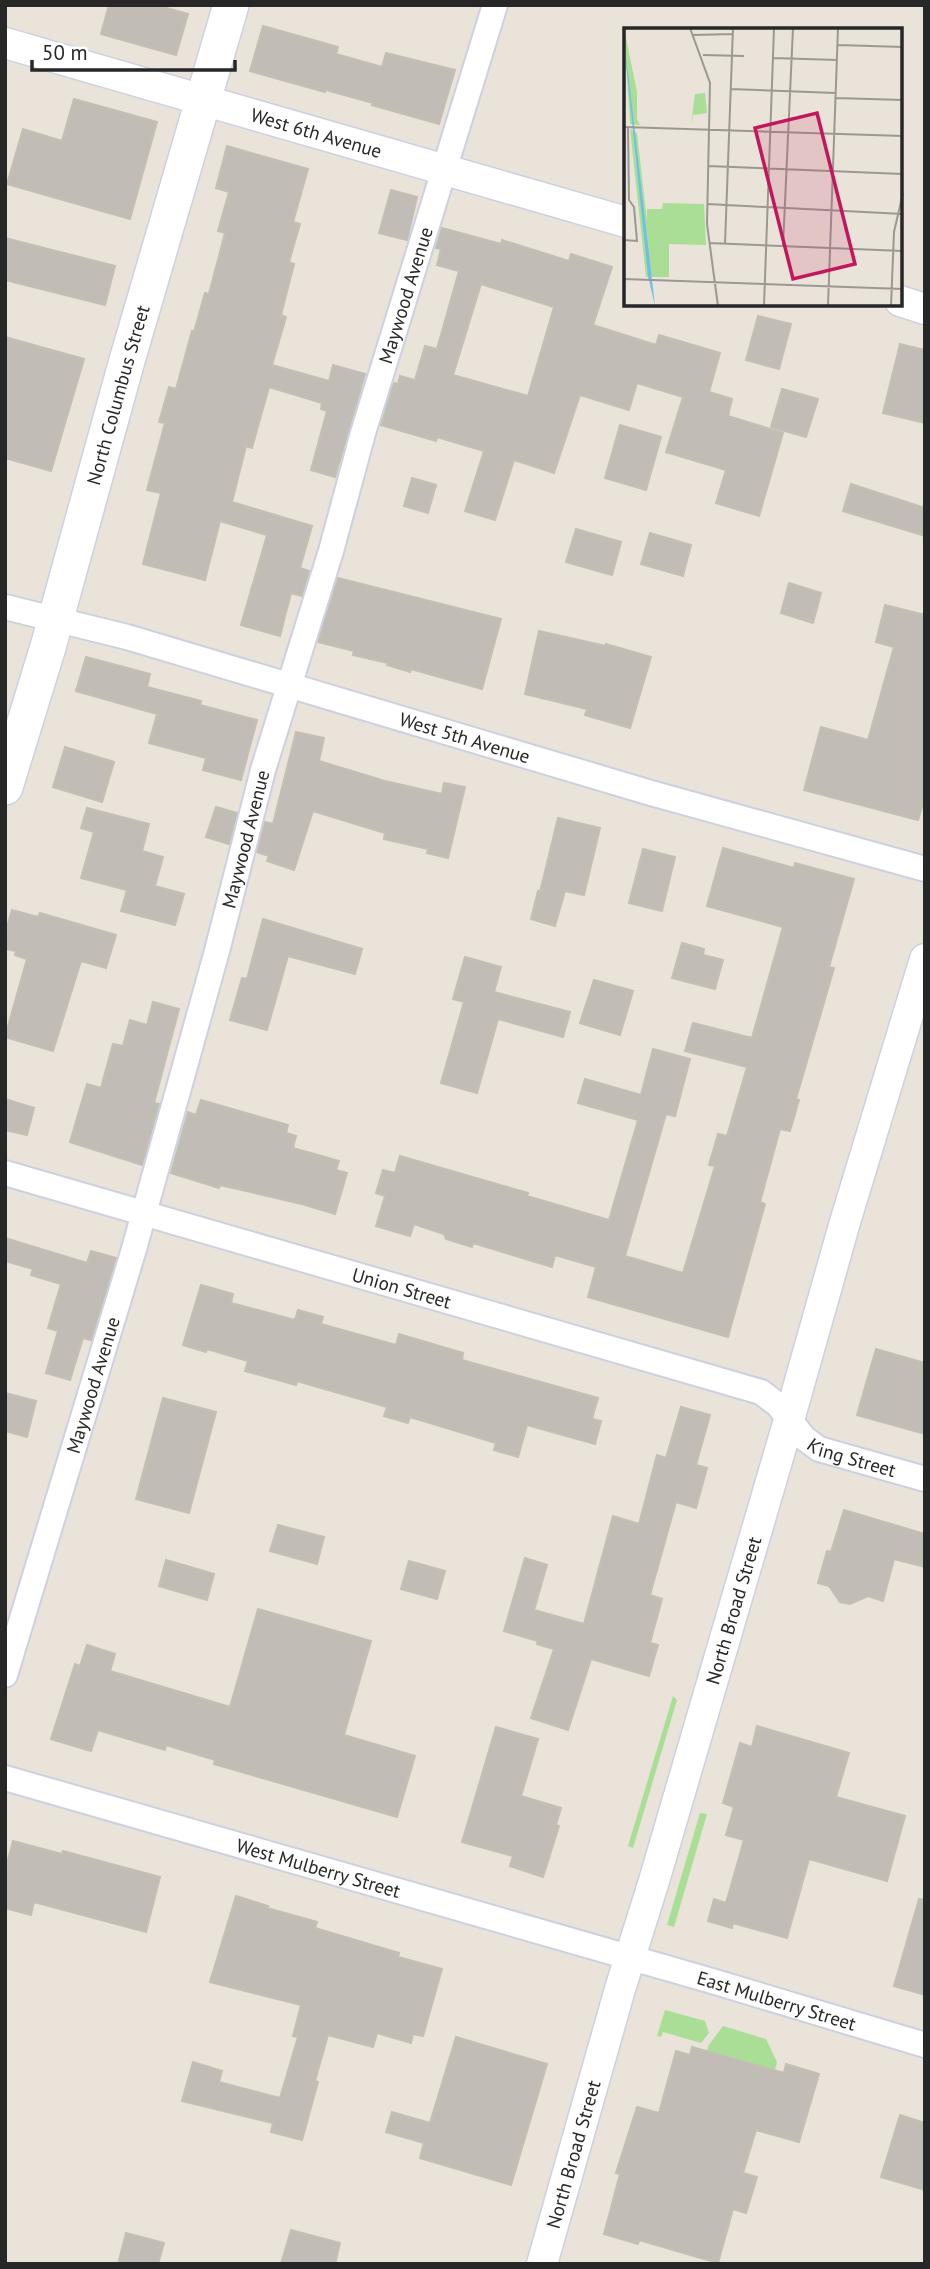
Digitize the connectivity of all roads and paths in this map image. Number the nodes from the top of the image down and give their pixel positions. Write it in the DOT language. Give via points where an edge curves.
graph roads {
  1 [pos="231,5"];
  2 [pos="495,5"];
  3 [pos="5,43"];
  4 [pos="204,99"];
  5 [pos="444,170"];
  6 [pos="624,222"];
  7 [pos="902,302"];
  8 [pos="925,309"];
  9 [pos="5,607"];
  10 [pos="55,619"];
  11 [pos="289,686"];
  12 [pos="5,787"];
  13 [pos="925,869"];
  14 [pos="925,959"];
  15 [pos="5,1173"];
  16 [pos="144,1213"];
  17 [pos="789,1420"];
  18 [pos="925,1479"];
  19 [pos="5,1675"];
  20 [pos="5,1779"];
  21 [pos="630,1958"];
  22 [pos="925,2045"];
  23 [pos="542,2264"];
  1 -- 4 [label="main road, North Columbus Street"];
  2 -- 5 [label="street, Maywood Avenue"];
  3 -- 4 [label="street, West 6th Avenue"];
  4 -- 5 [label="street, West 6th Avenue"];
  4 -- 10 [label="main road, North Columbus Street"];
  5 -- 6 [label="street, West 6th Avenue"];
  5 -- 11 [label="street, Maywood Avenue"];
  7 -- 8 [label="street"];
  9 -- 10 [label="street, West 5th Avenue"];
  10 -- 11 [label="street, West 5th Avenue"];
  10 -- 12 [label="main road, North Columbus Street"];
  11 -- 13 [label="street, West 5th Avenue"];
  11 -- 16 [label="street, Maywood Avenue" via="262,770"];
  14 -- 17 [label="street, North Broad Street"];
  15 -- 16 [label="street, Union Street"];
  16 -- 17 [label="street, Union Street" via="761,1392"];
  16 -- 19 [label="street, Maywood Avenue"];
  17 -- 18 [label="street, King Street" via="819,1449"];
  17 -- 21 [label="street, North Broad Street"];
  20 -- 21 [label="street, West Mulberry Street"];
  21 -- 22 [label="street, East Mulberry Street"];
  21 -- 23 [label="street, North Broad Street"];
}
